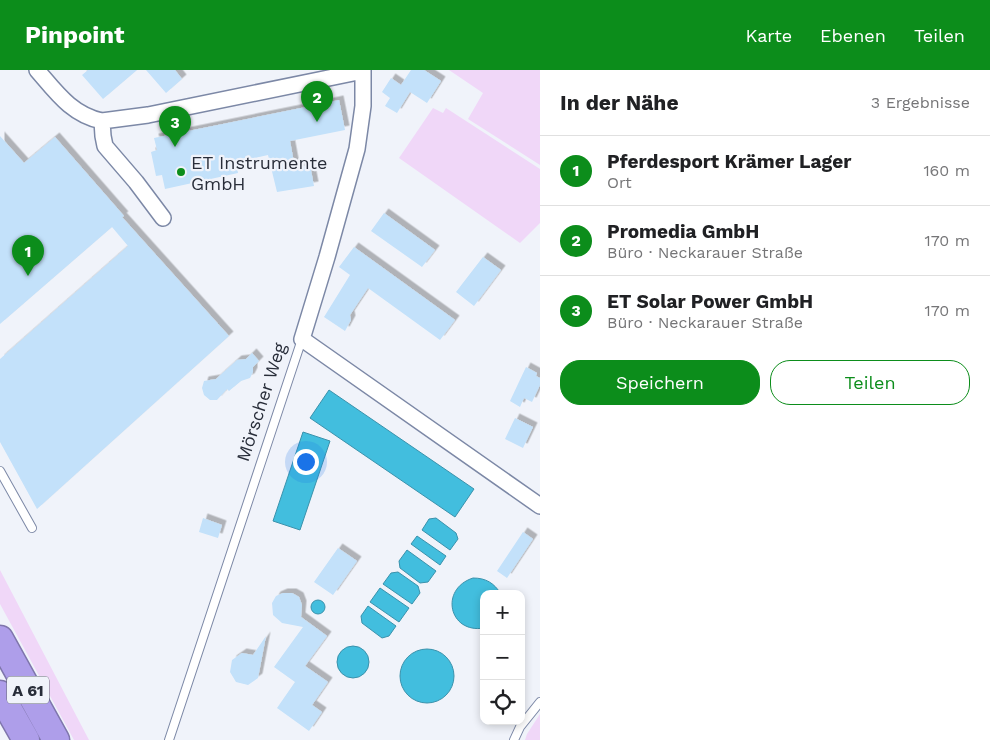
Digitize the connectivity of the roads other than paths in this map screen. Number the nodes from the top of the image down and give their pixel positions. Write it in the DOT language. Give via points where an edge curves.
graph roads {
  1 [pos="37,70"];
  2 [pos="363,71"];
  3 [pos="102,121"];
  4 [pos="163,218"];
  5 [pos="302,339"];
  6 [pos="0,471"];
  7 [pos="540,506"];
  8 [pos="32,528"];
  9 [pos="0,639"];
  10 [pos="0,694"];
  11 [pos="540,702"];
  12 [pos="26,740"];
  13 [pos="56,740"];
  14 [pos="169,740"];
  15 [pos="514,740"];
  1 -- 3 [label="street" via="77,112"];
  2 -- 3 [label="street" via="148,116"];
  2 -- 5 [label="street, Mörscher Weg" via="363,106 356,149"];
  3 -- 4 [label="street" via="105,146"];
  5 -- 7 [label="street"];
  5 -- 14 [label="lane, Mörscher Weg"];
  6 -- 8 [label="lane"];
  9 -- 13 [label="highway, A 61"];
  10 -- 12 [label="highway, A 61"];
  11 -- 15 [label="lane"];
}
